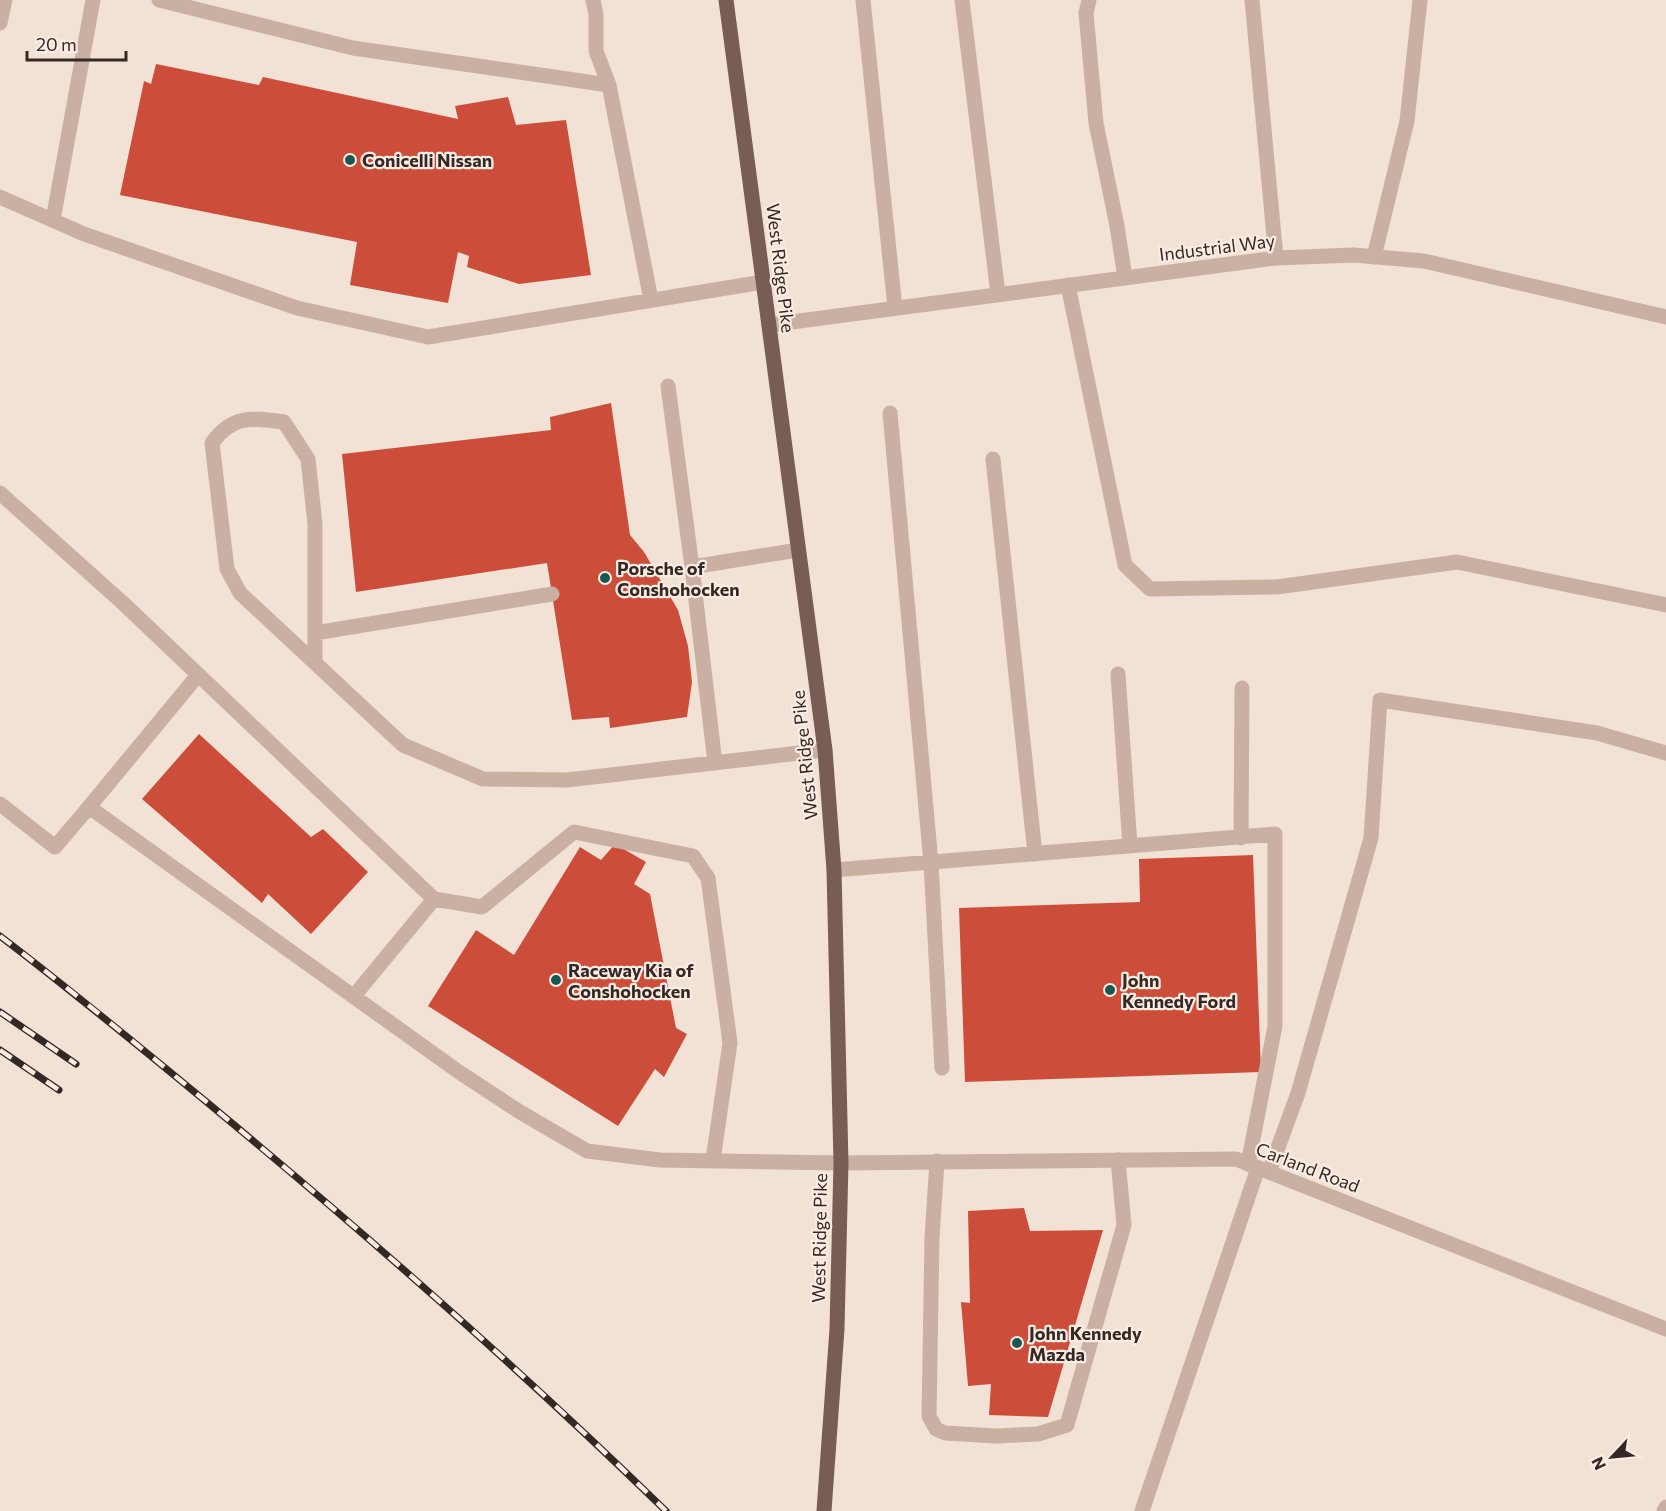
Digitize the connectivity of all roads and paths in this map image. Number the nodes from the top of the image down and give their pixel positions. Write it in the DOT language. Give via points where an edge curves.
graph roads {
  1 [pos="5,0"];
  2 [pos="93,0"];
  3 [pos="159,0"];
  4 [pos="593,0"];
  5 [pos="726,0"];
  6 [pos="864,0"];
  7 [pos="962,0"];
  8 [pos="1089,0"];
  9 [pos="1252,0"];
  10 [pos="1420,0"];
  11 [pos="0,23"];
  12 [pos="609,86"];
  13 [pos="0,197"];
  14 [pos="53,220"];
  15 [pos="1374,257"];
  16 [pos="1276,258"];
  17 [pos="1125,278"];
  18 [pos="764,282"];
  19 [pos="1068,285"];
  20 [pos="998,294"];
  21 [pos="651,300"];
  22 [pos="896,308"];
  23 [pos="1666,317"];
  24 [pos="769,325"];
  25 [pos="668,386"];
  26 [pos="890,413"];
  27 [pos="993,459"];
  28 [pos="0,493"];
  29 [pos="798,550"];
  30 [pos="692,567"];
  31 [pos="552,594"];
  32 [pos="1666,605"];
  33 [pos="315,633"];
  34 [pos="315,661"];
  35 [pos="1118,674"];
  36 [pos="198,675"];
  37 [pos="1242,688"];
  38 [pos="825,750"];
  39 [pos="1666,753"];
  40 [pos="715,763"];
  41 [pos="0,804"];
  42 [pos="89,807"];
  43 [pos="1240,837"];
  44 [pos="1130,846"];
  45 [pos="1035,854"];
  46 [pos="931,863"];
  47 [pos="834,870"];
  48 [pos="434,899"];
  49 [pos="354,996"];
  50 [pos="942,1068"];
  51 [pos="713,1160"];
  52 [pos="1118,1160"];
  53 [pos="937,1161"];
  54 [pos="841,1163"];
  55 [pos="1258,1168"];
  56 [pos="1666,1329"];
  57 [pos="824,1511"];
  58 [pos="1142,1511"];
  1 -- 11 [label="street"];
  2 -- 14 [label="street"];
  3 -- 12 [label="street" via="353,48"];
  4 -- 12 [label="street" via="596,51"];
  5 -- 18 [label="main road, West Ridge Pike"];
  6 -- 22 [label="street"];
  7 -- 20 [label="street"];
  8 -- 17 [label="street" via="1086,13 1096,123"];
  9 -- 16 [label="street"];
  10 -- 15 [label="street" via="1407,121"];
  12 -- 21 [label="street"];
  13 -- 14 [label="street"];
  14 -- 21 [label="street" via="297,308 428,337"];
  15 -- 16 [label="street, Industrial Way"];
  15 -- 23 [label="street, Industrial Way" via="1424,261"];
  16 -- 17 [label="street, Industrial Way"];
  17 -- 19 [label="street, Industrial Way"];
  18 -- 21 [label="street"];
  18 -- 24 [label="main road, West Ridge Pike"];
  19 -- 20 [label="street, Industrial Way"];
  19 -- 32 [label="street" via="1125,565 1150,589 1277,587 1457,562"];
  20 -- 22 [label="street, Industrial Way"];
  22 -- 24 [label="street, Industrial Way"];
  24 -- 29 [label="main road, West Ridge Pike"];
  25 -- 30 [label="street"];
  26 -- 46 [label="street"];
  27 -- 45 [label="street"];
  28 -- 36 [label="street"];
  29 -- 30 [label="street"];
  29 -- 38 [label="main road, West Ridge Pike"];
  30 -- 40 [label="street"];
  31 -- 33 [label="street"];
  33 -- 34 [label="street"];
  33 -- 34 [label="street" via="315,524 308,459 284,422 249,418 221,430 212,443 227,569 240,593 255,609"];
  34 -- 40 [label="street" via="404,745 483,779 567,780"];
  35 -- 44 [label="street"];
  36 -- 42 [label="street"];
  36 -- 48 [label="street"];
  37 -- 43 [label="street"];
  38 -- 40 [label="street"];
  38 -- 47 [label="main road, West Ridge Pike"];
  39 -- 55 [label="street" via="1597,733 1380,700 1371,838 1298,1093"];
  41 -- 42 [label="street" via="55,847"];
  42 -- 49 [label="street, Carland Road"];
  43 -- 44 [label="street"];
  43 -- 55 [label="street" via="1275,834 1275,1026"];
  44 -- 45 [label="street"];
  45 -- 46 [label="street"];
  46 -- 47 [label="street"];
  46 -- 50 [label="street"];
  47 -- 54 [label="main road, West Ridge Pike"];
  48 -- 49 [label="street"];
  48 -- 51 [label="street" via="482,907 574,832 693,856 708,878 730,1042"];
  49 -- 51 [label="street, Carland Road" via="520,1112 587,1151 660,1160"];
  51 -- 54 [label="street, Carland Road"];
  52 -- 53 [label="street, Carland Road"];
  52 -- 53 [label="street" via="1124,1225 1068,1425 1038,1434 996,1436 945,1433 936,1429 929,1416"];
  52 -- 55 [label="street, Carland Road" via="1236,1160"];
  53 -- 54 [label="street, Carland Road"];
  54 -- 57 [label="main road, West Ridge Pike" via="837,1329"];
  55 -- 56 [label="street, Carland Road"];
  55 -- 58 [label="street"];
}
